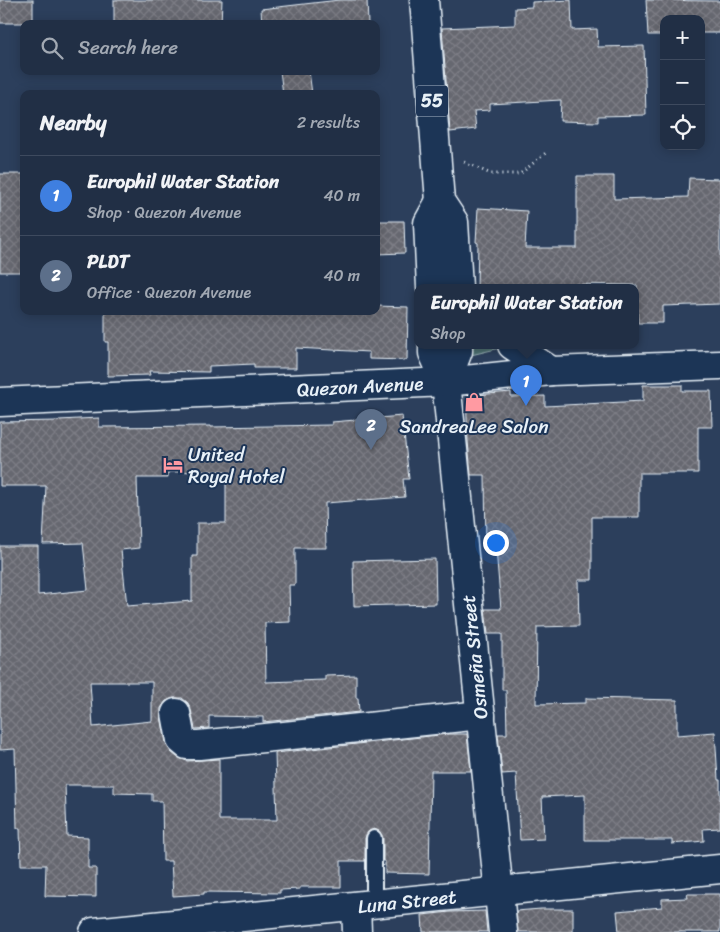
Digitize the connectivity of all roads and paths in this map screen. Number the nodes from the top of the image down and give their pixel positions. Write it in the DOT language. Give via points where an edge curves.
graph roads {
  1 [pos="424,0"];
  2 [pos="435,142"];
  3 [pos="548,152"];
  4 [pos="440,201"];
  5 [pos="431,284"];
  6 [pos="458,284"];
  7 [pos="433,349"];
  8 [pos="458,349"];
  9 [pos="518,349"];
  10 [pos="720,364"];
  11 [pos="551,370"];
  12 [pos="446,382"];
  13 [pos="0,402"];
  14 [pos="176,713"];
  15 [pos="481,715"];
  16 [pos="374,838"];
  17 [pos="720,868"];
  18 [pos="500,892"];
  19 [pos="362,914"];
  20 [pos="94,932"];
  21 [pos="503,932"];
  1 -- 2 [label="main road, 55"];
  2 -- 3 [label="path" via="459,160 492,174 520,174"];
  2 -- 4 [label="main road, 55"];
  4 -- 5 [label="main road" via="428,223"];
  4 -- 6 [label="main road, 55" via="454,222"];
  7 -- 12 [label="main road"];
  8 -- 12 [label="main road"];
  9 -- 11 [label="main road"];
  10 -- 11 [label="main road, Quezon Avenue"];
  11 -- 12 [label="main road, Quezon Avenue"];
  12 -- 13 [label="main road, Quezon Avenue"];
  12 -- 15 [label="main road, Osmeña Street"];
  14 -- 15 [label="main road" via="181,740 187,745 199,746"];
  15 -- 18 [label="main road, Osmeña Street"];
  16 -- 19 [label="lane"];
  17 -- 18 [label="main road, Luna Street"];
  18 -- 19 [label="main road, Luna Street"];
  18 -- 21 [label="main road, Osmeña Street"];
  19 -- 20 [label="main road, Luna Street"];
}
